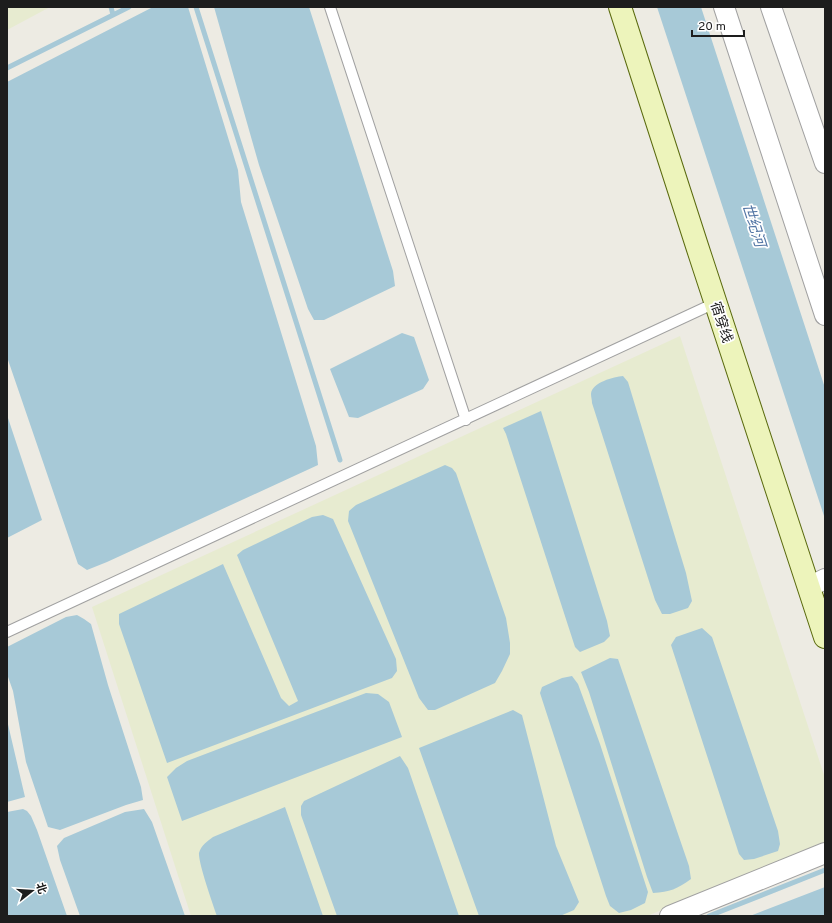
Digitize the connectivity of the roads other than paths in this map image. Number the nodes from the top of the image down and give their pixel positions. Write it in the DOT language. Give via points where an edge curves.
graph roads {
  1 [pos="330,7"];
  2 [pos="620,7"];
  3 [pos="724,7"];
  4 [pos="771,7"];
  5 [pos="825,163"];
  6 [pos="715,303"];
  7 [pos="825,315"];
  8 [pos="466,420"];
  9 [pos="817,583"];
  10 [pos="7,632"];
  11 [pos="825,637"];
  12 [pos="825,853"];
  13 [pos="670,916"];
  1 -- 8 [label="lane"];
  2 -- 6 [label="main road, 宿穿线"];
  3 -- 7 [label="street"];
  4 -- 5 [label="street"];
  6 -- 8 [label="lane"];
  6 -- 9 [label="main road, 宿穿线"];
  8 -- 10 [label="lane"];
  9 -- 11 [label="main road, 宿穿线"];
  12 -- 13 [label="street"];
}
